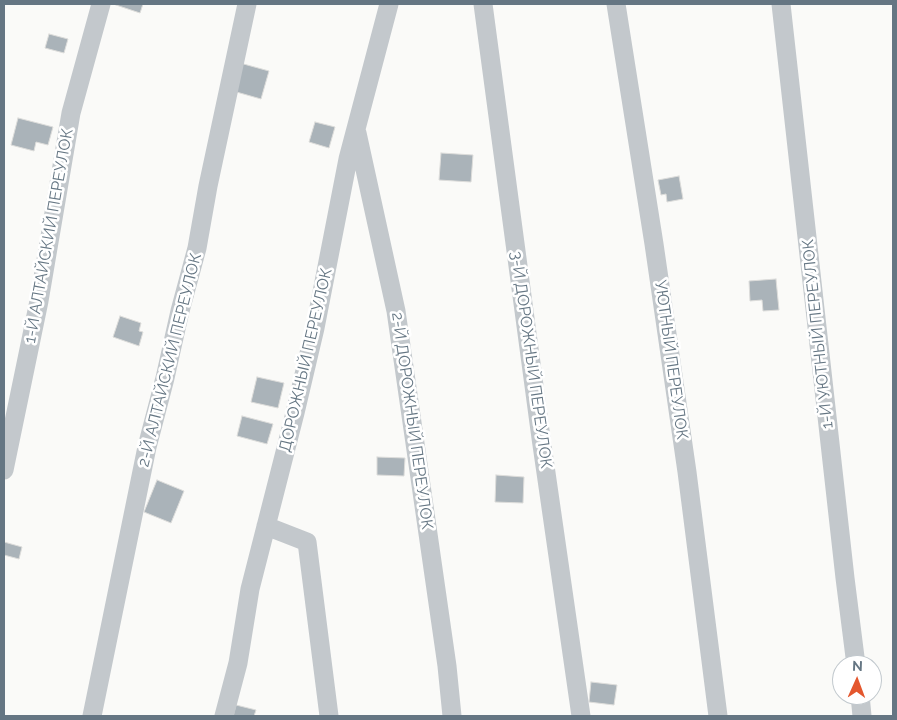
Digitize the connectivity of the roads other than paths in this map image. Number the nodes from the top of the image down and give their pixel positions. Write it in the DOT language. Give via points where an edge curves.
graph roads {
  1 [pos="101,4"];
  2 [pos="247,4"];
  3 [pos="389,4"];
  4 [pos="483,4"];
  5 [pos="616,4"];
  6 [pos="781,4"];
  7 [pos="356,129"];
  8 [pos="4,470"];
  9 [pos="266,526"];
  10 [pos="855,655"];
  11 [pos="92,716"];
  12 [pos="224,716"];
  13 [pos="329,716"];
  14 [pos="452,716"];
  15 [pos="581,716"];
  16 [pos="718,716"];
  1 -- 8 [label="street, 1-Й АЛТАЙСКИЙ ПЕРЕУЛОК" via="71,113 39,301"];
  2 -- 11 [label="street, 2-Й АЛТАЙСКИЙ ПЕРЕУЛОК" via="198,248 147,447"];
  3 -- 7 [label="street, ДОРОЖНЫЙ ПЕРЕУЛОК"];
  4 -- 15 [label="street, 3-Й ДОРОЖНЫЙ ПЕРЕУЛОК"];
  5 -- 16 [label="street, УЮТНЫЙ ПЕРЕУЛОК" via="686,462"];
  6 -- 10 [label="street, 1-Й УЮТНЫЙ ПЕРЕУЛОК"];
  7 -- 9 [label="street, ДОРОЖНЫЙ ПЕРЕУЛОК" via="310,347"];
  7 -- 14 [label="street, 2-Й ДОРОЖНЫЙ ПЕРЕУЛОК" via="396,311"];
  9 -- 12 [label="street, ДОРОЖНЫЙ ПЕРЕУЛОК"];
  9 -- 13 [label="street" via="307,542"];
}
